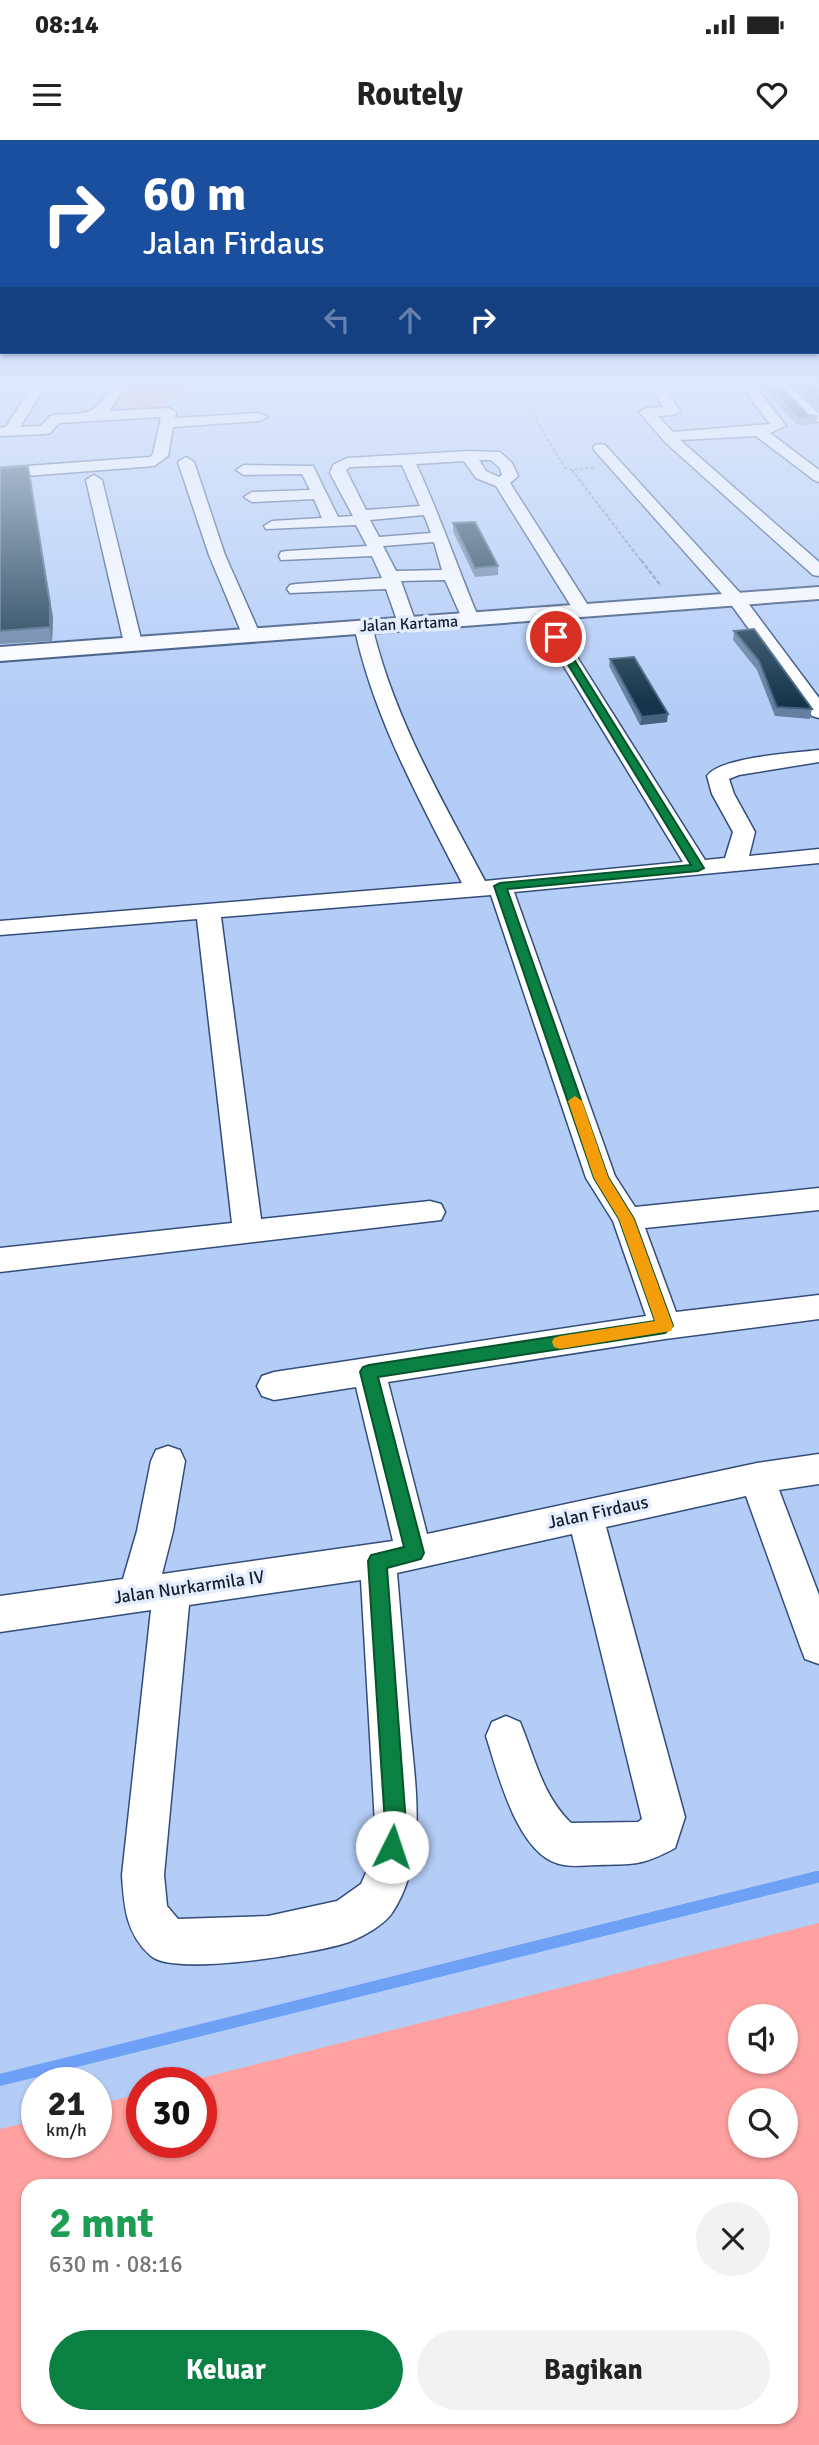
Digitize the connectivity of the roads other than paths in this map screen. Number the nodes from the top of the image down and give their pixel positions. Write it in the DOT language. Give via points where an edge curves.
graph roads {
  1 [pos="96,490"];
  2 [pos="195,490"];
  3 [pos="318,490"];
  4 [pos="347,490"];
  5 [pos="419,490"];
  6 [pos="507,490"];
  7 [pos="636,490"];
  8 [pos="728,490"];
  9 [pos="320,494"];
  10 [pos="252,497"];
  11 [pos="428,510"];
  12 [pos="331,520"];
  13 [pos="272,526"];
  14 [pos="439,537"];
  15 [pos="375,547"];
  16 [pos="287,556"];
  17 [pos="819,571"];
  18 [pos="452,575"];
  19 [pos="391,579"];
  20 [pos="296,589"];
  21 [pos="819,593"];
  22 [pos="736,599"];
  23 [pos="582,610"];
  24 [pos="541,614"];
  25 [pos="470,620"];
  26 [pos="407,623"];
  27 [pos="363,625"];
  28 [pos="251,634"];
  29 [pos="133,643"];
  30 [pos="0,654"];
  31 [pos="819,712"];
  32 [pos="819,756"];
  33 [pos="819,856"];
  34 [pos="736,864"];
  35 [pos="698,868"];
  36 [pos="489,888"];
  37 [pos="208,911"];
  38 [pos="0,928"];
  39 [pos="819,1199"];
  40 [pos="430,1212"];
  41 [pos="627,1219"];
  42 [pos="248,1232"];
  43 [pos="0,1260"];
  44 [pos="819,1307"];
  45 [pos="665,1326"];
  46 [pos="369,1372"];
  47 [pos="274,1386"];
  48 [pos="168,1461"];
  49 [pos="819,1469"];
  50 [pos="757,1478"];
  51 [pos="585,1515"];
  52 [pos="396,1557"];
  53 [pos="155,1592"];
  54 [pos="0,1614"];
  55 [pos="819,1646"];
  56 [pos="506,1736"];
  1 -- 29 [label="street"];
  2 -- 28 [label="street"];
  3 -- 9 [label="street"];
  4 -- 11 [label="street" via="360,514"];
  5 -- 11 [label="street"];
  6 -- 23 [label="street"];
  7 -- 22 [label="street"];
  8 -- 17 [label="street"];
  9 -- 10 [label="street"];
  9 -- 12 [label="street"];
  11 -- 14 [label="street"];
  12 -- 13 [label="street"];
  12 -- 15 [label="street" via="362,520"];
  14 -- 15 [label="street"];
  14 -- 18 [label="street"];
  15 -- 16 [label="street"];
  15 -- 19 [label="street"];
  18 -- 19 [label="street"];
  18 -- 25 [label="street"];
  19 -- 20 [label="street"];
  19 -- 26 [label="street"];
  21 -- 22 [label="main road, Jalan Kartama"];
  22 -- 23 [label="main road, Jalan Kartama"];
  22 -- 31 [label="street"];
  23 -- 24 [label="main road, Jalan Kartama"];
  24 -- 25 [label="main road, Jalan Kartama"];
  24 -- 35 [label="street"];
  25 -- 26 [label="main road, Jalan Kartama"];
  26 -- 27 [label="main road, Jalan Kartama"];
  27 -- 28 [label="main road, Jalan Kartama"];
  27 -- 36 [label="street" via="380,695 410,759"];
  28 -- 29 [label="main road, Jalan Kartama"];
  29 -- 30 [label="main road, Jalan Kartama"];
  32 -- 34 [label="street" via="734,769 718,776 744,832"];
  33 -- 34 [label="street"];
  34 -- 35 [label="street"];
  35 -- 36 [label="street"];
  36 -- 37 [label="street"];
  36 -- 41 [label="street" via="601,1178"];
  37 -- 38 [label="street"];
  37 -- 42 [label="street"];
  39 -- 41 [label="street"];
  40 -- 42 [label="street"];
  41 -- 45 [label="street"];
  42 -- 43 [label="street"];
  44 -- 45 [label="street"];
  45 -- 46 [label="street"];
  46 -- 47 [label="street"];
  46 -- 52 [label="street"];
  48 -- 53 [label="street" via="155,1531"];
  49 -- 50 [label="street, Jalan Firdaus"];
  50 -- 51 [label="street, Jalan Firdaus"];
  50 -- 55 [label="street"];
  51 -- 52 [label="street, Jalan Firdaus"];
  51 -- 56 [label="street" via="664,1817 660,1833 641,1843 564,1844 542,1825 525,1793"];
  52 -- 53 [label="street, Jalan Nurkarmila IV"];
  52 -- 53 [label="street" via="396,1824 389,1870 376,1899 346,1921 268,1938 168,1942 146,1915 143,1875"];
  53 -- 54 [label="street, Jalan Nurkarmila IV"];
}
